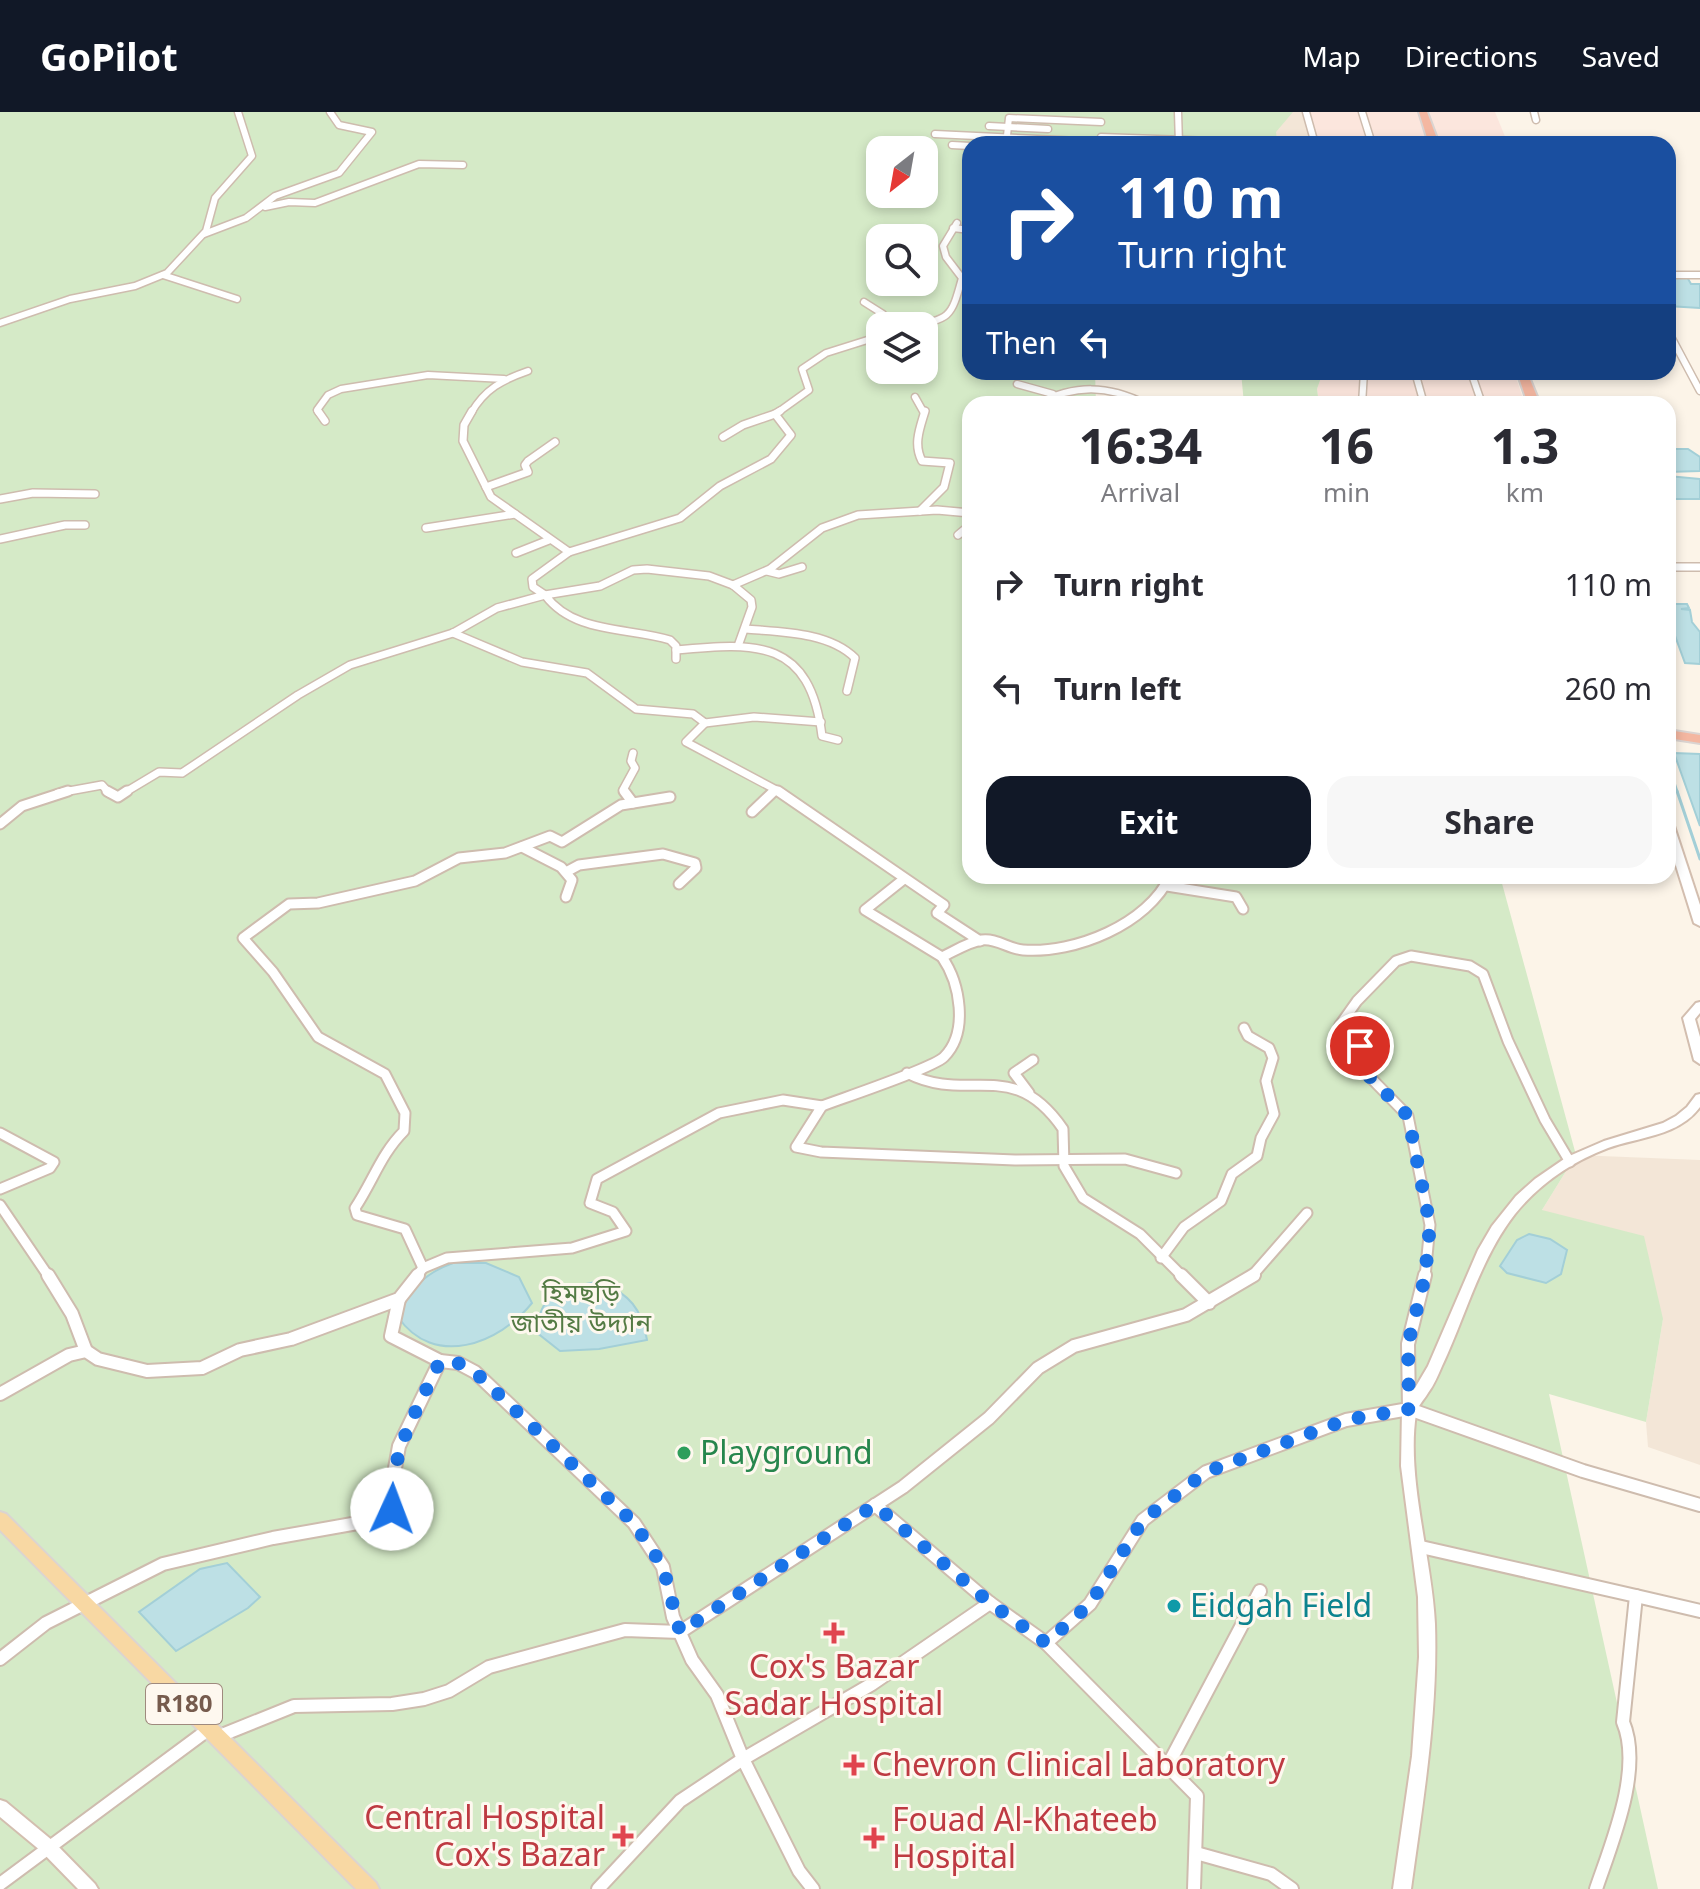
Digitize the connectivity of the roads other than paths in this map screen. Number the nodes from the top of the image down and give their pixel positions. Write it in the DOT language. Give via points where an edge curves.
graph roads {
  1 [pos="238,112"];
  2 [pos="330,112"];
  3 [pos="1101,112"];
  4 [pos="1178,112"];
  5 [pos="1306,112"];
  6 [pos="1362,112"];
  7 [pos="1534,112"];
  8 [pos="1428,117"];
  9 [pos="1536,120"];
  10 [pos="1101,122"];
  11 [pos="989,126"];
  12 [pos="1008,128"];
  13 [pos="1048,129"];
  14 [pos="935,134"];
  15 [pos="1007,136"];
  16 [pos="1101,136"];
  17 [pos="1179,136"];
  18 [pos="1313,136"];
  19 [pos="1370,136"];
  20 [pos="1436,136"];
  21 [pos="962,137"];
  22 [pos="952,145"];
  23 [pos="962,146"];
  24 [pos="463,165"];
  25 [pos="262,208"];
  26 [pos="962,227"];
  27 [pos="205,230"];
  28 [pos="1676,273"];
  29 [pos="1700,273"];
  30 [pos="163,275"];
  31 [pos="962,278"];
  32 [pos="962,278"];
  33 [pos="237,299"];
  34 [pos="864,302"];
  35 [pos="880,312"];
  36 [pos="938,322"];
  37 [pos="0,323"];
  38 [pos="866,340"];
  39 [pos="1676,346"];
  40 [pos="528,371"];
  41 [pos="504,379"];
  42 [pos="1017,384"];
  43 [pos="1700,391"];
  44 [pos="1053,394"];
  45 [pos="1050,396"];
  46 [pos="1128,396"];
  47 [pos="915,397"];
  48 [pos="775,414"];
  49 [pos="325,421"];
  50 [pos="723,437"];
  51 [pos="555,442"];
  52 [pos="486,487"];
  53 [pos="95,494"];
  54 [pos="0,499"];
  55 [pos="920,511"];
  56 [pos="962,513"];
  57 [pos="515,514"];
  58 [pos="85,525"];
  59 [pos="426,528"];
  60 [pos="962,532"];
  61 [pos="958,535"];
  62 [pos="0,539"];
  63 [pos="549,540"];
  64 [pos="569,552"];
  65 [pos="516,553"];
  66 [pos="1700,560"];
  67 [pos="1676,562"];
  68 [pos="1686,564"];
  69 [pos="1676,566"];
  70 [pos="802,567"];
  71 [pos="1700,567"];
  72 [pos="767,571"];
  73 [pos="733,585"];
  74 [pos="545,595"];
  75 [pos="746,629"];
  76 [pos="453,633"];
  77 [pos="738,646"];
  78 [pos="847,691"];
  79 [pos="821,722"];
  80 [pos="705,723"];
  81 [pos="1676,738"];
  82 [pos="838,740"];
  83 [pos="1700,742"];
  84 [pos="633,753"];
  85 [pos="776,790"];
  86 [pos="670,797"];
  87 [pos="633,803"];
  88 [pos="752,812"];
  89 [pos="0,824"];
  90 [pos="522,847"];
  91 [pos="1676,848"];
  92 [pos="566,872"];
  93 [pos="904,879"];
  94 [pos="679,884"];
  95 [pos="1166,884"];
  96 [pos="1181,884"];
  97 [pos="566,897"];
  98 [pos="1243,909"];
  99 [pos="1700,923"];
  100 [pos="980,941"];
  101 [pos="942,957"];
  102 [pos="1700,1006"];
  103 [pos="1244,1028"];
  104 [pos="1033,1060"];
  105 [pos="1700,1060"];
  106 [pos="907,1073"];
  107 [pos="1026,1096"];
  108 [pos="1700,1098"];
  109 [pos="822,1106"];
  110 [pos="0,1133"];
  111 [pos="1063,1159"];
  112 [pos="1570,1162"];
  113 [pos="1176,1173"];
  114 [pos="0,1189"];
  115 [pos="0,1205"];
  116 [pos="1307,1213"];
  117 [pos="1161,1258"];
  118 [pos="423,1268"];
  119 [pos="399,1299"];
  120 [pos="1209,1303"];
  121 [pos="86,1351"];
  122 [pos="440,1361"];
  123 [pos="0,1394"];
  124 [pos="1409,1409"];
  125 [pos="875,1505"];
  126 [pos="1700,1505"];
  127 [pos="0,1519"];
  128 [pos="1421,1547"];
  129 [pos="1260,1591"];
  130 [pos="1636,1596"];
  131 [pos="84,1603"];
  132 [pos="990,1603"];
  133 [pos="1700,1611"];
  134 [pos="680,1632"];
  135 [pos="1046,1643"];
  136 [pos="0,1659"];
  137 [pos="213,1733"];
  138 [pos="743,1759"];
  139 [pos="1168,1765"];
  140 [pos="0,1807"];
  141 [pos="47,1846"];
  142 [pos="1196,1853"];
  143 [pos="0,1884"];
  144 [pos="89,1889"];
  145 [pos="369,1889"];
  146 [pos="598,1889"];
  147 [pos="813,1889"];
  148 [pos="1194,1889"];
  149 [pos="1292,1889"];
  150 [pos="1402,1889"];
  151 [pos="1596,1889"];
  1 -- 27 [label="street" via="252,156 215,198"];
  2 -- 25 [label="street" via="339,125 369,131 339,173 275,196"];
  3 -- 10 [label="street"];
  4 -- 17 [label="street"];
  5 -- 18 [label="street"];
  6 -- 19 [label="street"];
  7 -- 9 [label="street"];
  8 -- 20 [label="highway"];
  10 -- 12 [label="street" via="1009,118"];
  10 -- 16 [label="street"];
  11 -- 12 [label="street"];
  12 -- 13 [label="street"];
  12 -- 15 [label="street"];
  14 -- 21 [label="street"];
  22 -- 23 [label="street"];
  24 -- 25 [label="street" via="419,164 308,205 289,202"];
  25 -- 27 [label="street"];
  26 -- 31 [label="street" via="955,225 945,236 943,250"];
  27 -- 30 [label="street"];
  28 -- 29 [label="street"];
  30 -- 33 [label="street"];
  30 -- 37 [label="street"];
  32 -- 36 [label="street" via="953,315"];
  34 -- 35 [label="street"];
  38 -- 48 [label="street" via="826,353 805,367 802,374 809,390"];
  39 -- 43 [label="street"];
  40 -- 41 [label="street"];
  41 -- 49 [label="street" via="428,375 341,389 328,395 317,410"];
  41 -- 52 [label="street" via="482,394 464,425 464,446"];
  42 -- 44 [label="street"];
  44 -- 45 [label="street"];
  44 -- 46 [label="street" via="1090,387"];
  47 -- 55 [label="street" via="925,410 916,454 922,461 950,463 944,487"];
  48 -- 50 [label="street"];
  48 -- 64 [label="street" via="791,435 771,459 720,486 680,518"];
  51 -- 52 [label="street" via="528,461 528,472"];
  52 -- 57 [label="street"];
  53 -- 54 [label="street" via="33,493"];
  55 -- 56 [label="street"];
  55 -- 72 [label="street" via="868,512 830,524"];
  57 -- 59 [label="street"];
  57 -- 63 [label="street"];
  58 -- 62 [label="street"];
  60 -- 61 [label="street"];
  63 -- 64 [label="street"];
  63 -- 65 [label="street"];
  64 -- 74 [label="street" via="532,579 533,587"];
  66 -- 68 [label="street"];
  67 -- 68 [label="street"];
  68 -- 69 [label="street"];
  68 -- 71 [label="street"];
  70 -- 72 [label="street" via="779,574"];
  72 -- 73 [label="street"];
  73 -- 74 [label="street" via="701,573 640,569 600,586"];
  73 -- 75 [label="street" via="751,600"];
  74 -- 76 [label="street" via="497,608"];
  74 -- 77 [label="street" via="578,620 661,636 673,642 676,655"];
  75 -- 77 [label="street"];
  75 -- 78 [label="street" via="790,633 845,649 855,658"];
  76 -- 80 [label="street" via="522,662 587,673 636,709 693,714"];
  76 -- 89 [label="street" via="350,665 182,773 159,772 118,797 102,785 40,797 15,808"];
  77 -- 79 [label="street" via="772,650 788,658 818,703"];
  79 -- 80 [label="street" via="754,717"];
  79 -- 82 [label="street" via="822,736"];
  80 -- 85 [label="street" via="686,742"];
  81 -- 83 [label="highway"];
  84 -- 87 [label="street" via="635,768 623,790"];
  85 -- 88 [label="street"];
  85 -- 93 [label="street"];
  86 -- 87 [label="street"];
  87 -- 90 [label="street" via="621,805 562,842 550,836"];
  90 -- 92 [label="street"];
  90 -- 118 [label="street" via="459,858 403,884 318,903 289,904 243,938 318,1037 385,1074 405,1113 404,1131 384,1151 376,1176 355,1208 357,1215 405,1229"];
  91 -- 99 [label="street"];
  92 -- 94 [label="street" via="579,865 672,854 695,863"];
  92 -- 97 [label="street" via="572,880"];
  93 -- 100 [label="street" via="944,905 937,913"];
  93 -- 101 [label="street" via="865,910"];
  95 -- 100 [label="street" via="1157,903 1090,940 1021,950"];
  96 -- 98 [label="street" via="1236,897"];
  100 -- 101 [label="street"];
  101 -- 106 [label="street" via="959,998 951,1049 942,1059"];
  102 -- 105 [label="street" via="1689,1018"];
  103 -- 117 [label="street" via="1269,1048 1273,1058 1266,1081 1274,1114 1257,1156 1232,1174 1224,1201 1182,1228"];
  104 -- 107 [label="street" via="1014,1073 1029,1092"];
  106 -- 107 [label="street" via="931,1086 1003,1083"];
  106 -- 109 [label="street"];
  107 -- 111 [label="street" via="1062,1125 1067,1139"];
  108 -- 112 [label="street" via="1683,1121 1596,1148"];
  109 -- 111 [label="street" via="796,1147"];
  109 -- 118 [label="street" via="783,1100 719,1113 597,1179 590,1203 613,1212 626,1231 572,1248 447,1258"];
  110 -- 114 [label="street" via="54,1162"];
  111 -- 113 [label="street" via="1125,1159"];
  111 -- 117 [label="street" via="1083,1199 1137,1231"];
  112 -- 124 [label="street" via="1548,1175 1505,1220 1485,1251 1424,1389"];
  112 -- 124 [label="street" via="1514,1054 1483,974 1470,966 1411,956 1396,961 1340,1025 1360,1046 1367,1074 1408,1116 1430,1225 1425,1277 1408,1344"];
  115 -- 121 [label="street" via="67,1302"];
  116 -- 120 [label="street" via="1257,1272"];
  117 -- 120 [label="street"];
  118 -- 119 [label="street"];
  119 -- 121 [label="street" via="291,1339 240,1350 202,1368 147,1371"];
  119 -- 122 [label="street" via="391,1336"];
  120 -- 125 [label="street" via="1186,1315 1074,1346 1038,1368 989,1418"];
  121 -- 123 [label="street" via="69,1355"];
  122 -- 131 [label="street" via="397,1452 392,1509 386,1518 163,1564"];
  122 -- 134 [label="street" via="475,1372 634,1523 663,1567"];
  124 -- 126 [label="street" via="1583,1471"];
  124 -- 128 [label="street" via="1411,1505"];
  124 -- 135 [label="street" via="1346,1420 1223,1464 1194,1480 1143,1520 1090,1604"];
  125 -- 132 [label="street"];
  125 -- 134 [label="street"];
  127 -- 131 [label="main road, R180"];
  128 -- 130 [label="street"];
  128 -- 150 [label="street" via="1427,1626 1424,1702"];
  129 -- 139 [label="street"];
  130 -- 133 [label="street"];
  130 -- 151 [label="street" via="1623,1722 1631,1741 1628,1774"];
  131 -- 136 [label="street" via="46,1623"];
  131 -- 137 [label="main road, R180"];
  132 -- 135 [label="street"];
  132 -- 138 [label="street" via="872,1684"];
  134 -- 137 [label="street" via="625,1630 489,1667 424,1699 294,1706"];
  134 -- 138 [label="street" via="717,1695"];
  135 -- 139 [label="street"];
  137 -- 141 [label="street"];
  137 -- 145 [label="main road, R180"];
  138 -- 146 [label="street" via="680,1801"];
  138 -- 147 [label="street"];
  139 -- 142 [label="street" via="1200,1802"];
  140 -- 141 [label="street"];
  141 -- 143 [label="street"];
  141 -- 144 [label="street"];
  142 -- 148 [label="street"];
  142 -- 149 [label="street" via="1271,1874"];
}
